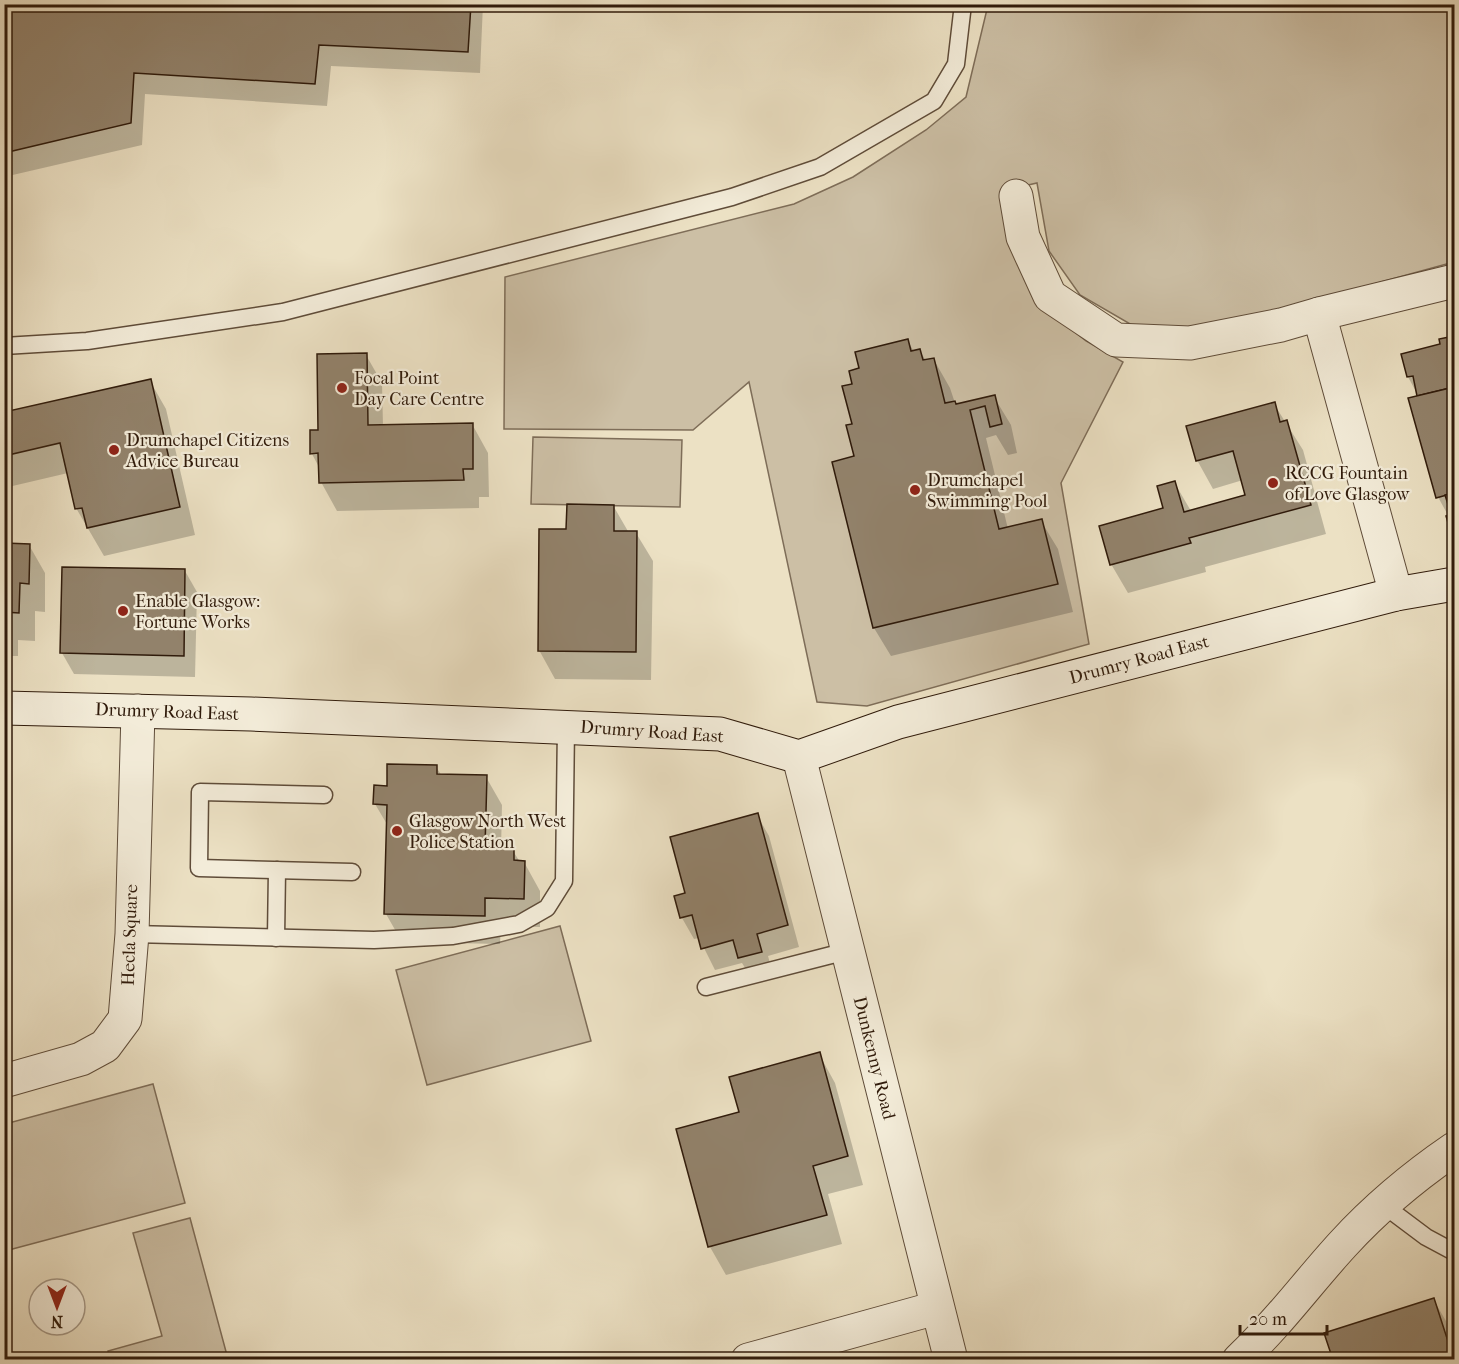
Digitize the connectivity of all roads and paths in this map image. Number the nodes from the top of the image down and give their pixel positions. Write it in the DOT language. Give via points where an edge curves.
graph roads {
  1 [pos="963,4"];
  2 [pos="1016,196"];
  3 [pos="1455,281"];
  4 [pos="1319,314"];
  5 [pos="4,346"];
  6 [pos="1455,584"];
  7 [pos="1396,594"];
  8 [pos="4,708"];
  9 [pos="138,711"];
  10 [pos="566,726"];
  11 [pos="799,757"];
  12 [pos="324,795"];
  13 [pos="277,870"];
  14 [pos="352,872"];
  15 [pos="132,933"];
  16 [pos="276,938"];
  17 [pos="848,951"];
  18 [pos="706,987"];
  19 [pos="4,1081"];
  20 [pos="1455,1149"];
  21 [pos="1382,1204"];
  22 [pos="1455,1252"];
  23 [pos="936,1308"];
  24 [pos="748,1359"];
  25 [pos="951,1359"];
  26 [pos="1239,1359"];
  1 -- 5 [label="lane" via="956,64 934,100 820,167 732,197 283,312 87,341"];
  2 -- 4 [label="street" via="1023,237 1050,297 1116,340 1190,343"];
  3 -- 4 [label="street"];
  4 -- 7 [label="street"];
  6 -- 7 [label="street, Drumry Road East"];
  7 -- 11 [label="street, Drumry Road East" via="898,722"];
  8 -- 9 [label="street, Drumry Road East"];
  9 -- 10 [label="street, Drumry Road East"];
  9 -- 15 [label="street, Hecla Square"];
  10 -- 11 [label="street, Drumry Road East" via="720,734"];
  10 -- 16 [label="lane" via="564,881 547,908 519,924 453,936 374,940"];
  11 -- 17 [label="street, Dunkenny Road"];
  12 -- 13 [label="lane" via="200,792 199,868"];
  13 -- 14 [label="lane"];
  13 -- 16 [label="lane"];
  15 -- 16 [label="lane"];
  15 -- 19 [label="street, Hecla Square" via="125,1019 105,1046 81,1059"];
  17 -- 18 [label="lane"];
  17 -- 23 [label="street, Dunkenny Road"];
  20 -- 21 [label="street"];
  21 -- 22 [label="lane" via="1426,1237"];
  21 -- 26 [label="street" via="1269,1332"];
  23 -- 24 [label="street"];
  23 -- 25 [label="street, Dunkenny Road"];
}
